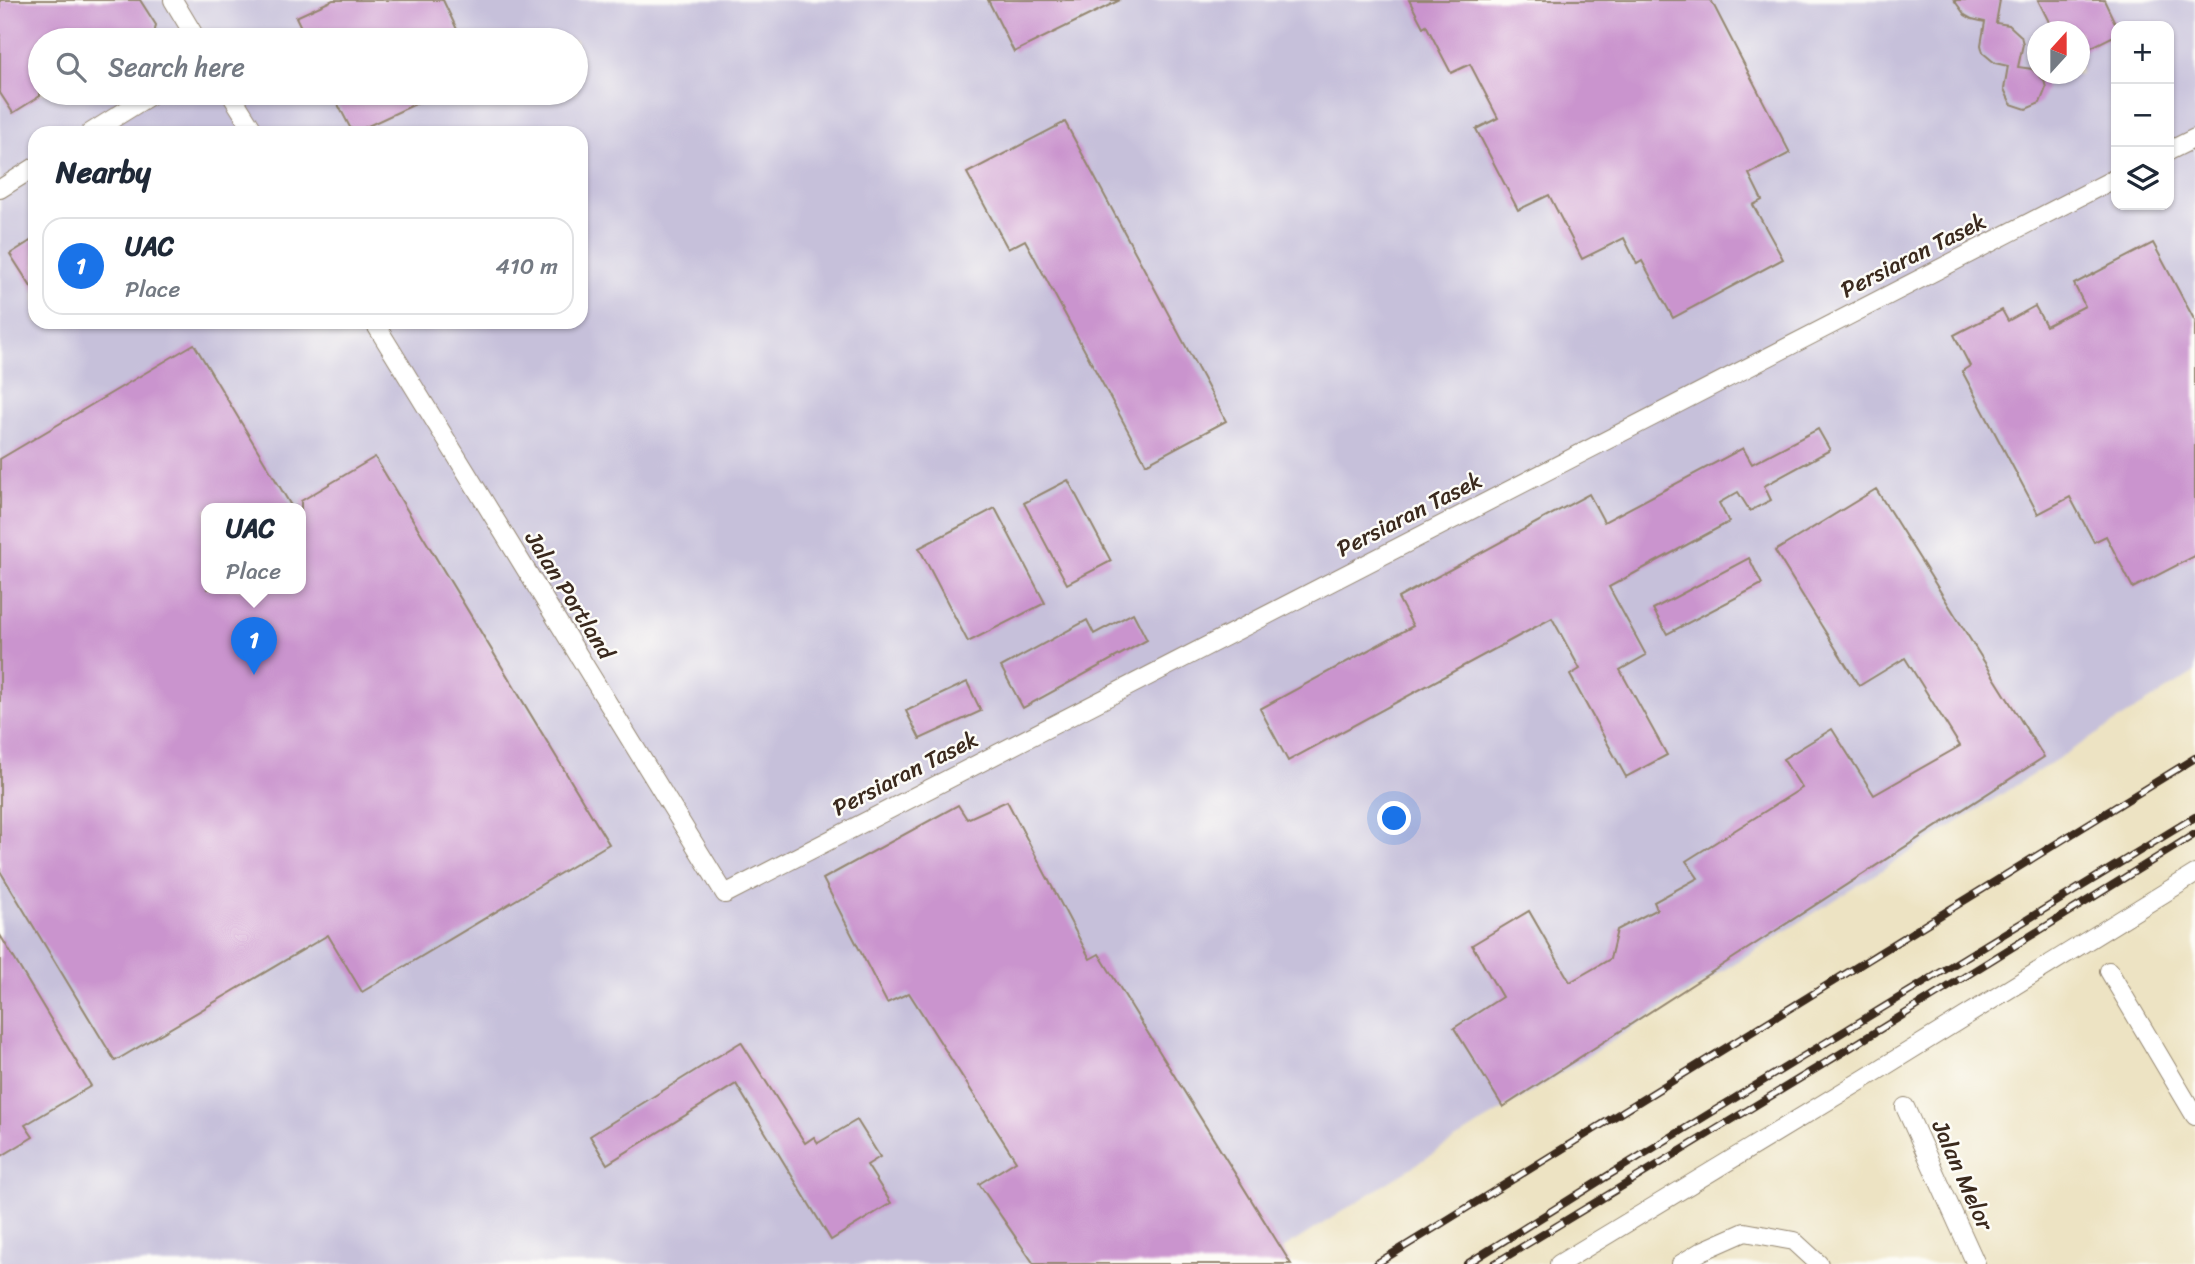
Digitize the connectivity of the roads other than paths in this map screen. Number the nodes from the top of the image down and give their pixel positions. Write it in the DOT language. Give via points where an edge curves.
graph roads {
  1 [pos="173,0"];
  2 [pos="190,28"];
  3 [pos="135,105"];
  4 [pos="238,105"];
  5 [pos="101,126"];
  6 [pos="251,126"];
  7 [pos="2195,138"];
  8 [pos="2174,148"];
  9 [pos="28,171"];
  10 [pos="2111,181"];
  11 [pos="0,189"];
  12 [pos="378,329"];
  13 [pos="2195,874"];
  14 [pos="724,894"];
  15 [pos="2109,971"];
  16 [pos="1905,1107"];
  17 [pos="2195,1116"];
  18 [pos="1559,1264"];
  19 [pos="1681,1264"];
  20 [pos="1819,1264"];
  21 [pos="1976,1264"];
  1 -- 2 [label="street"];
  3 -- 5 [label="street"];
  4 -- 6 [label="street"];
  7 -- 8 [label="street"];
  9 -- 11 [label="street"];
  10 -- 14 [label="street, Persiaran Tasek"];
  12 -- 14 [label="street, Jalan Portland"];
  13 -- 18 [label="street"];
  15 -- 17 [label="street"];
  16 -- 21 [label="street, Jalan Melor"];
  19 -- 20 [label="street" via="1745,1232 1794,1241"];
}
